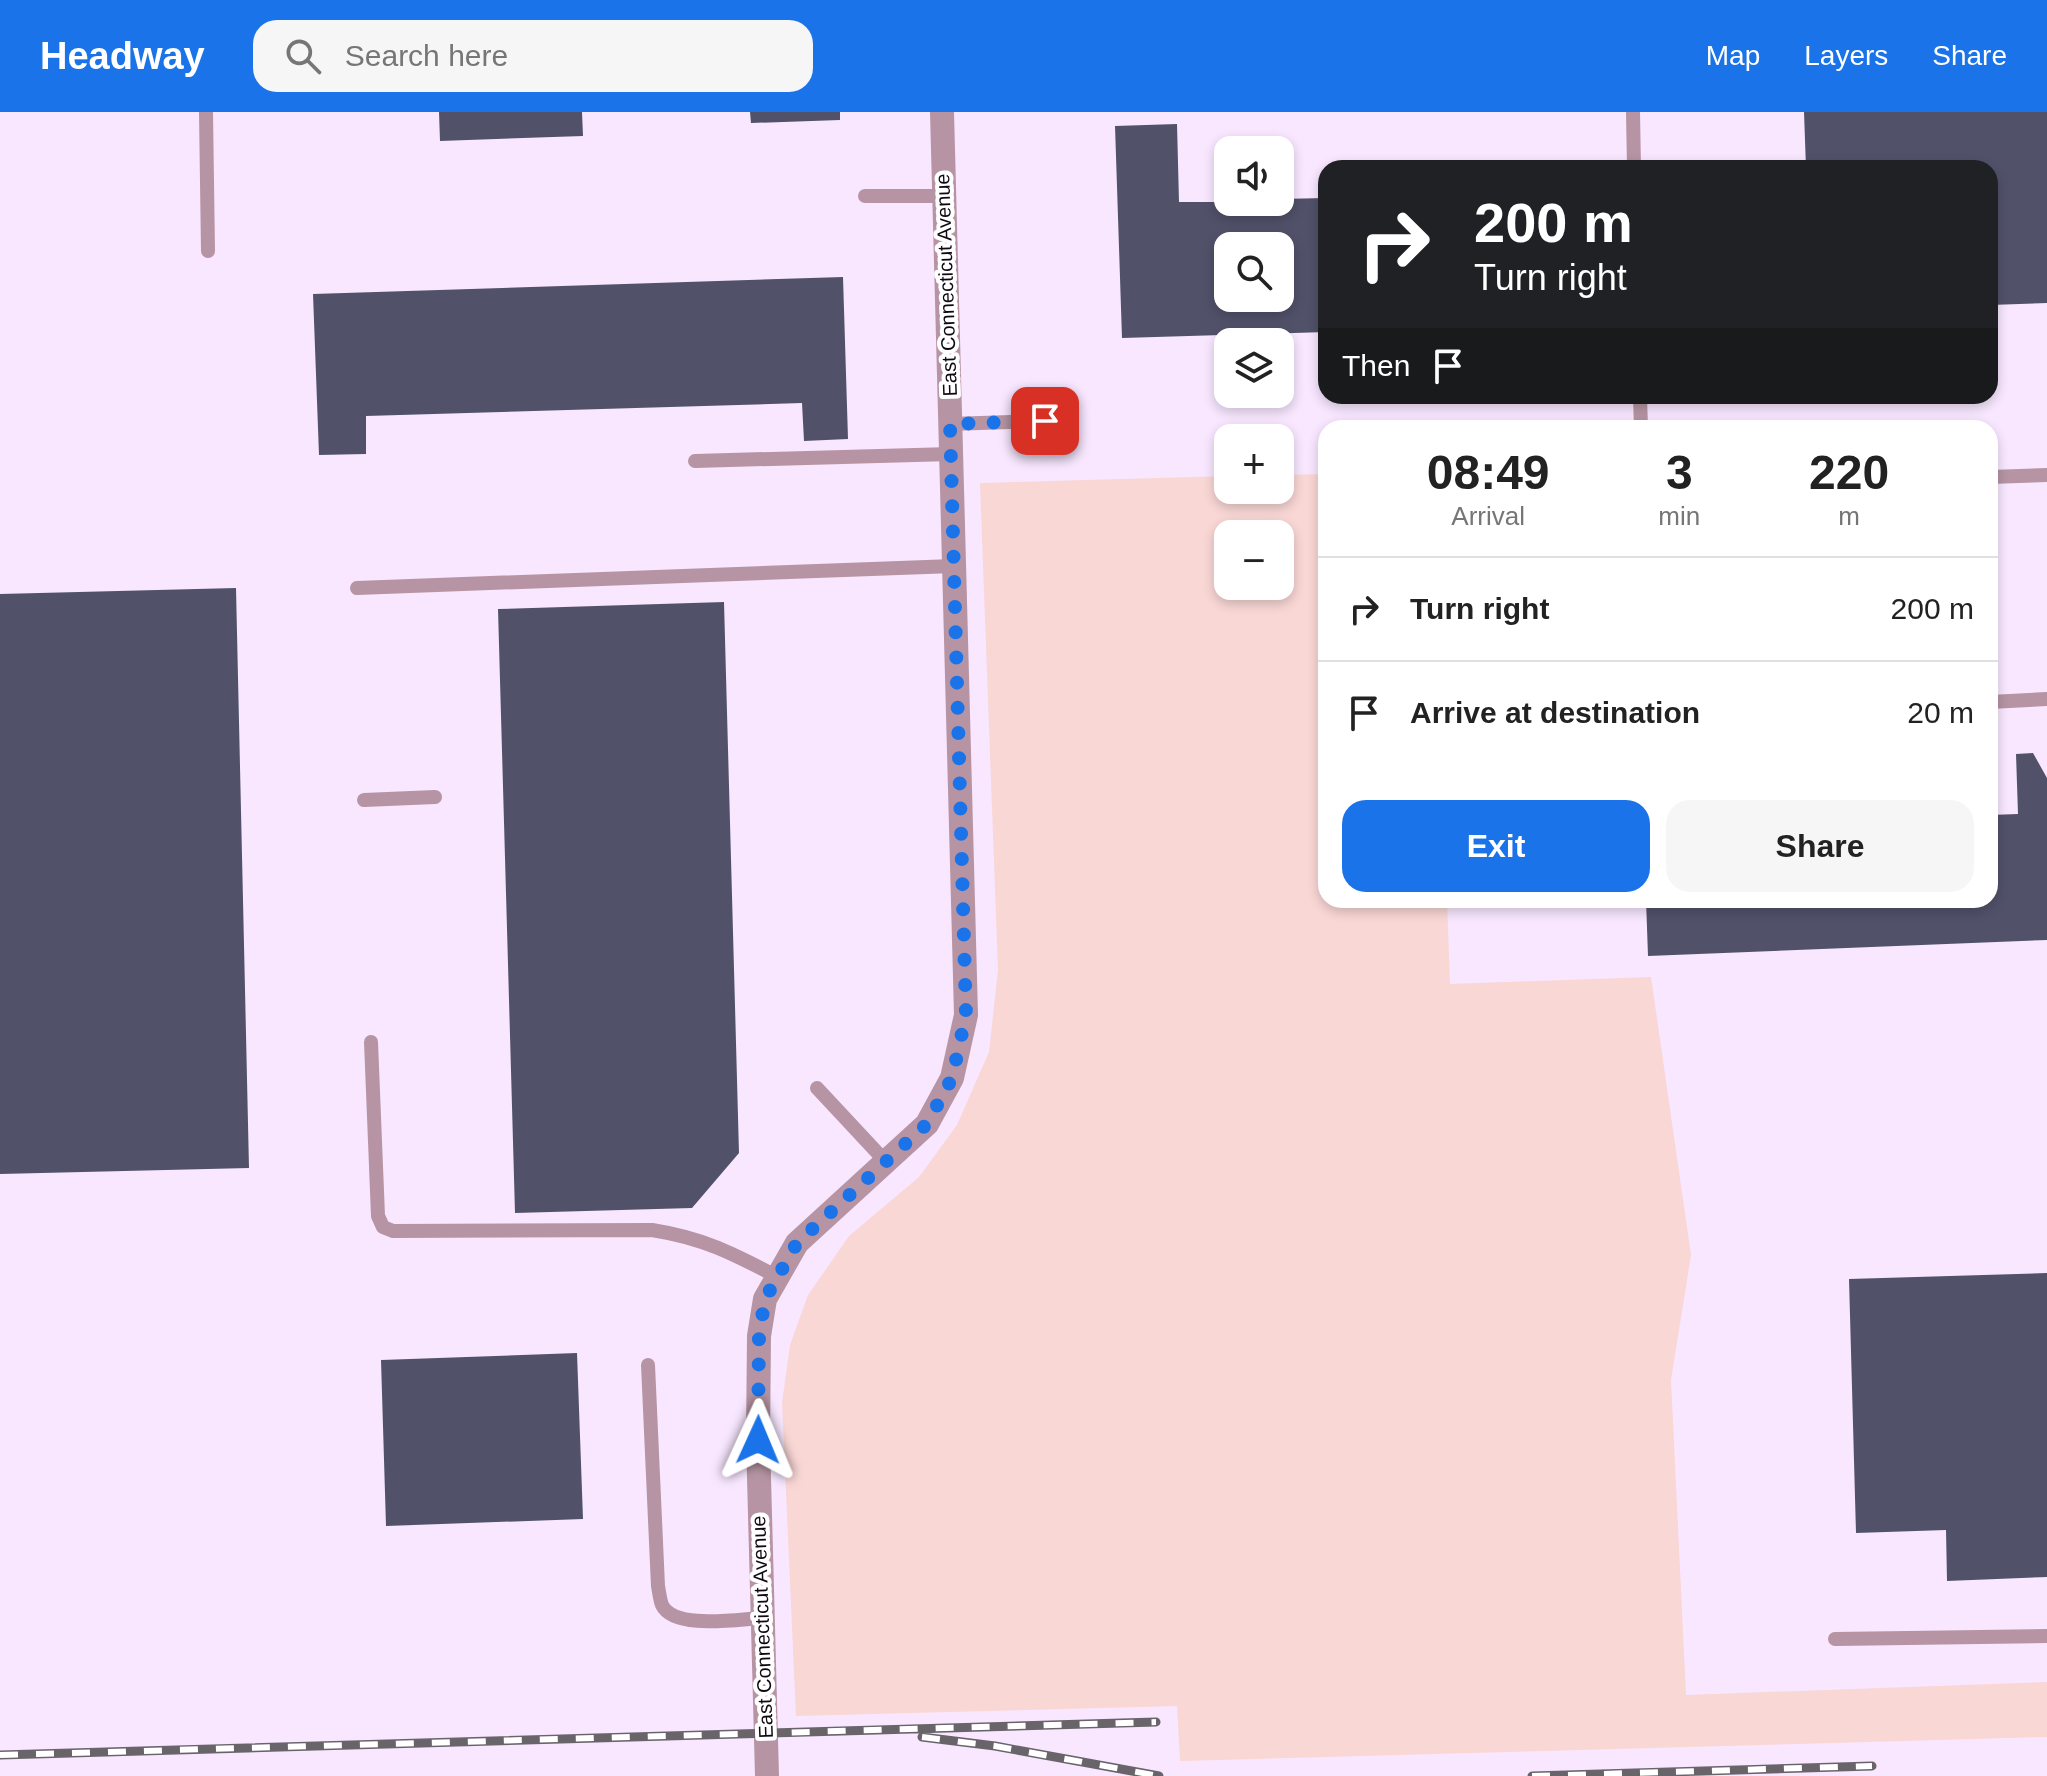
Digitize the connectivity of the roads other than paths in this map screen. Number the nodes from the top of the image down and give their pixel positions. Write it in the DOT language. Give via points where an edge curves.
graph roads {
  1 [pos="206,112"];
  2 [pos="942,112"];
  3 [pos="1633,112"];
  4 [pos="1634,160"];
  5 [pos="865,196"];
  6 [pos="943,196"];
  7 [pos="208,251"];
  8 [pos="1045,421"];
  9 [pos="950,424"];
  10 [pos="951,454"];
  11 [pos="695,461"];
  12 [pos="2047,475"];
  13 [pos="1998,477"];
  14 [pos="954,566"];
  15 [pos="357,588"];
  16 [pos="2047,699"];
  17 [pos="1998,702"];
  18 [pos="435,797"];
  19 [pos="364,800"];
  20 [pos="371,1042"];
  21 [pos="817,1088"];
  22 [pos="886,1162"];
  23 [pos="778,1277"];
  24 [pos="648,1365"];
  25 [pos="762,1618"];
  26 [pos="2047,1636"];
  27 [pos="1835,1639"];
  28 [pos="767,1776"];
  1 -- 7 [label="lane"];
  2 -- 6 [label="street, East Connecticut Avenue"];
  3 -- 4 [label="lane"];
  5 -- 6 [label="lane"];
  6 -- 9 [label="street, East Connecticut Avenue"];
  8 -- 9 [label="lane"];
  9 -- 10 [label="street, East Connecticut Avenue"];
  10 -- 11 [label="lane"];
  10 -- 14 [label="street, East Connecticut Avenue"];
  12 -- 13 [label="lane"];
  14 -- 15 [label="lane"];
  14 -- 22 [label="street, East Connecticut Avenue" via="966,1015 952,1078 927,1124"];
  16 -- 17 [label="lane"];
  18 -- 19 [label="lane"];
  20 -- 23 [label="lane" via="378,1216 383,1227 652,1230 722,1248"];
  21 -- 22 [label="lane"];
  22 -- 23 [label="street, East Connecticut Avenue" via="797,1243"];
  23 -- 25 [label="street, East Connecticut Avenue" via="765,1299 759,1336"];
  24 -- 25 [label="lane" via="662,1605 672,1617 685,1621"];
  25 -- 28 [label="street, East Connecticut Avenue"];
  26 -- 27 [label="lane"];
}
